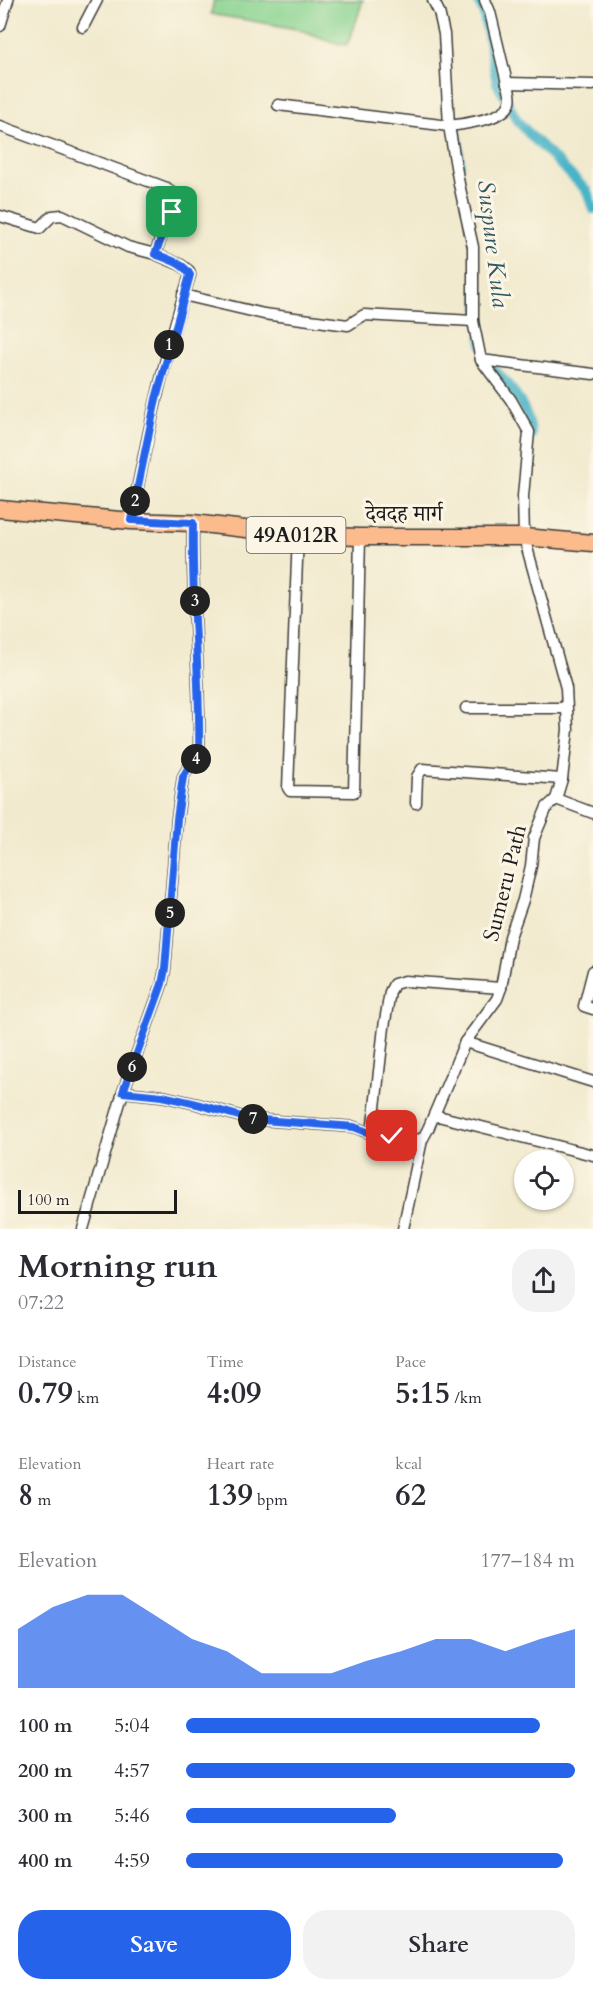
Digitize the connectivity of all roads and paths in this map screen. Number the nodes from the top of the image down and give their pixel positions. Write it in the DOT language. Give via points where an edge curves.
graph roads {
  1 [pos="8,0"];
  2 [pos="97,0"];
  3 [pos="433,0"];
  4 [pos="485,0"];
  5 [pos="0,26"];
  6 [pos="83,27"];
  7 [pos="507,83"];
  8 [pos="593,85"];
  9 [pos="278,105"];
  10 [pos="0,126"];
  11 [pos="449,126"];
  12 [pos="0,216"];
  13 [pos="155,254"];
  14 [pos="183,295"];
  15 [pos="473,321"];
  16 [pos="481,360"];
  17 [pos="593,374"];
  18 [pos="0,509"];
  19 [pos="131,520"];
  20 [pos="193,523"];
  21 [pos="297,535"];
  22 [pos="360,537"];
  23 [pos="524,537"];
  24 [pos="593,543"];
  25 [pos="465,708"];
  26 [pos="566,708"];
  27 [pos="562,779"];
  28 [pos="556,799"];
  29 [pos="416,802"];
  30 [pos="593,813"];
  31 [pos="593,971"];
  32 [pos="501,988"];
  33 [pos="593,1009"];
  34 [pos="465,1042"];
  35 [pos="593,1082"];
  36 [pos="123,1092"];
  37 [pos="434,1115"];
  38 [pos="372,1134"];
  39 [pos="422,1140"];
  40 [pos="593,1155"];
  41 [pos="83,1229"];
  42 [pos="403,1229"];
  1 -- 5 [label="street"];
  2 -- 6 [label="street"];
  3 -- 11 [label="street" via="444,34"];
  4 -- 7 [label="street"];
  7 -- 8 [label="street"];
  7 -- 11 [label="street" via="511,97 506,110 472,123"];
  9 -- 11 [label="street"];
  10 -- 13 [label="street" via="172,192 177,198"];
  11 -- 15 [label="street" via="473,247"];
  12 -- 13 [label="street" via="40,228 52,216 62,215 128,247"];
  13 -- 14 [label="street" via="189,271"];
  14 -- 15 [label="street" via="264,314 348,325 364,315"];
  14 -- 19 [label="street" via="149,428"];
  15 -- 16 [label="street"];
  16 -- 17 [label="street"];
  16 -- 23 [label="street, Sumeru Path" via="529,432"];
  18 -- 19 [label="main road, देवदह मार्ग / 49A012R"];
  19 -- 20 [label="main road, देवदह मार्ग / 49A012R"];
  20 -- 21 [label="main road, देवदह मार्ग / 49A012R"];
  20 -- 36 [label="street" via="199,756 183,777 162,984"];
  21 -- 22 [label="main road, देवदह मार्ग / 49A012R"];
  21 -- 22 [label="street" via="290,791 354,792"];
  22 -- 23 [label="main road, देवदह मार्ग / 49A012R"];
  23 -- 24 [label="main road, देवदह मार्ग / 49A012R"];
  23 -- 26 [label="street, Sumeru Path" via="566,688"];
  25 -- 26 [label="street"];
  26 -- 27 [label="street, Sumeru Path" via="568,730"];
  27 -- 28 [label="street, Sumeru Path"];
  27 -- 29 [label="street" via="423,769 417,777"];
  28 -- 30 [label="street"];
  28 -- 32 [label="street, Sumeru Path" via="546,807 534,838 531,866 510,937"];
  31 -- 33 [label="street" via="585,1006"];
  32 -- 34 [label="street, Sumeru Path"];
  32 -- 38 [label="street" via="394,984 384,1027"];
  34 -- 35 [label="street"];
  34 -- 37 [label="street, Sumeru Path"];
  36 -- 38 [label="street" via="162,1096 249,1119 354,1127"];
  36 -- 41 [label="street"];
  37 -- 39 [label="street, Sumeru Path"];
  37 -- 40 [label="street"];
  38 -- 39 [label="street"];
  39 -- 42 [label="street, Sumeru Path"];
}
